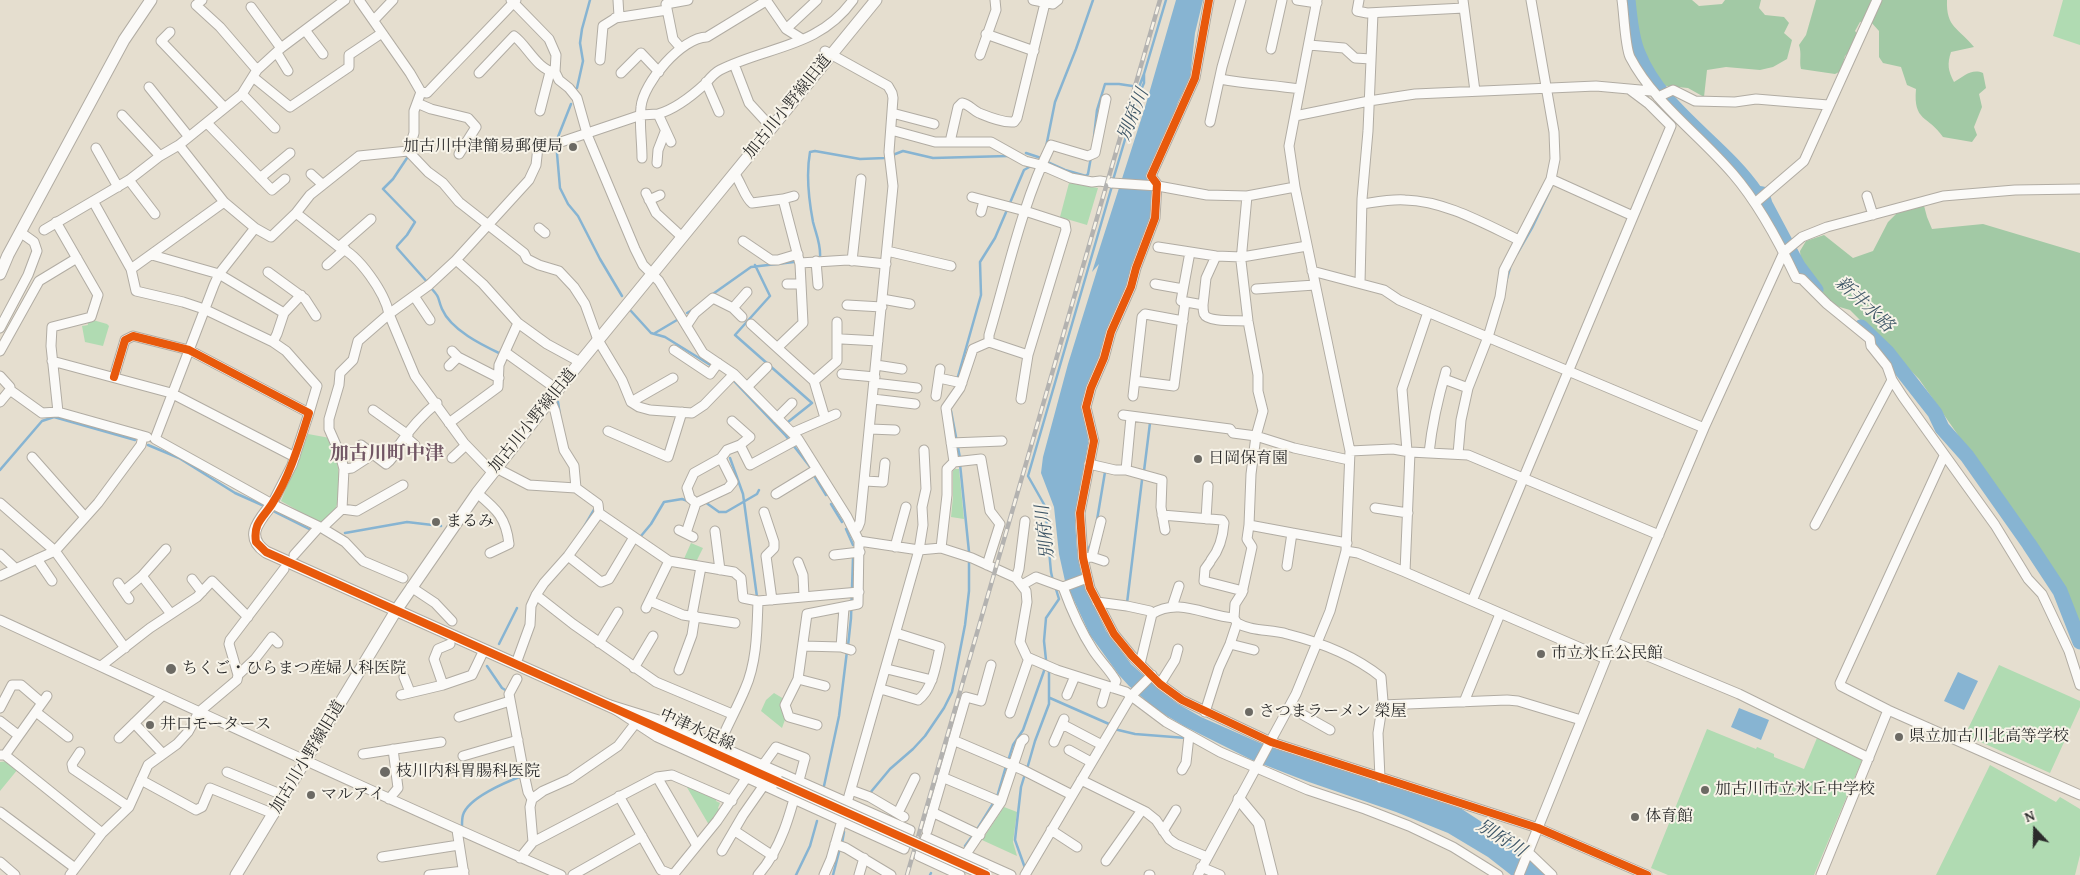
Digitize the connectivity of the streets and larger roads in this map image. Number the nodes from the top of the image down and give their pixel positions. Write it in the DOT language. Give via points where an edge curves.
graph roads {
  1 [pos="151,0"];
  2 [pos="202,0"];
  3 [pos="346,0"];
  4 [pos="359,0"];
  5 [pos="393,0"];
  6 [pos="618,0"];
  7 [pos="688,0"];
  8 [pos="766,0"];
  9 [pos="817,0"];
  10 [pos="852,0"];
  11 [pos="876,0"];
  12 [pos="995,0"];
  13 [pos="1033,0"];
  14 [pos="1058,0"];
  15 [pos="1209,0"];
  16 [pos="1241,0"];
  17 [pos="1282,0"];
  18 [pos="1296,0"];
  19 [pos="1359,0"];
  20 [pos="1531,0"];
  21 [pos="1622,0"];
  22 [pos="1876,0"];
  23 [pos="514,1"];
  24 [pos="1317,2"];
  25 [pos="1045,3"];
  26 [pos="1464,4"];
  27 [pos="665,5"];
  28 [pos="255,8"];
  29 [pos="1373,13"];
  30 [pos="615,18"];
  31 [pos="374,20"];
  32 [pos="786,29"];
  33 [pos="305,30"];
  34 [pos="170,32"];
  35 [pos="382,32"];
  36 [pos="986,34"];
  37 [pos="802,39"];
  38 [pos="1309,45"];
  39 [pos="680,47"];
  40 [pos="1271,49"];
  41 [pos="279,50"];
  42 [pos="1034,51"];
  43 [pos="828,52"];
  44 [pos="323,54"];
  45 [pos="980,55"];
  46 [pos="1371,59"];
  47 [pos="600,60"];
  48 [pos="734,64"];
  49 [pos="288,70"];
  50 [pos="552,72"];
  51 [pos="659,72"];
  52 [pos="480,73"];
  53 [pos="620,73"];
  54 [pos="255,74"];
  55 [pos="1220,78"];
  56 [pos="706,82"];
  57 [pos="149,87"];
  58 [pos="1545,88"];
  59 [pos="1300,89"];
  60 [pos="1629,89"];
  61 [pos="1475,91"];
  62 [pos="421,92"];
  63 [pos="242,94"];
  64 [pos="1655,94"];
  65 [pos="1106,99"];
  66 [pos="1369,100"];
  67 [pos="417,103"];
  68 [pos="1828,105"];
  69 [pos="224,108"];
  70 [pos="540,110"];
  71 [pos="719,112"];
  72 [pos="892,113"];
  73 [pos="658,114"];
  74 [pos="122,115"];
  75 [pos="641,115"];
  76 [pos="1295,116"];
  77 [pos="1210,122"];
  78 [pos="207,123"];
  79 [pos="934,124"];
  80 [pos="771,127"];
  81 [pos="275,128"];
  82 [pos="891,130"];
  83 [pos="665,132"];
  84 [pos="587,133"];
  85 [pos="189,137"];
  86 [pos="671,142"];
  87 [pos="950,142"];
  88 [pos="179,145"];
  89 [pos="408,151"];
  90 [pos="101,152"];
  91 [pos="290,153"];
  92 [pos="459,154"];
  93 [pos="160,156"];
  94 [pos="642,158"];
  95 [pos="657,164"];
  96 [pos="1041,165"];
  97 [pos="734,173"];
  98 [pos="311,174"];
  99 [pos="260,178"];
  100 [pos="1551,178"];
  101 [pos="285,179"];
  102 [pos="861,179"];
  103 [pos="129,180"];
  104 [pos="322,184"];
  105 [pos="118,186"];
  106 [pos="1295,187"];
  107 [pos="2080,189"];
  108 [pos="154,195"];
  109 [pos="660,195"];
  110 [pos="794,196"];
  111 [pos="1247,196"];
  112 [pos="1868,196"];
  113 [pos="972,197"];
  114 [pos="783,199"];
  115 [pos="92,201"];
  116 [pos="984,201"];
  117 [pos="146,202"];
  118 [pos="224,202"];
  119 [pos="1755,203"];
  120 [pos="1362,204"];
  121 [pos="1025,211"];
  122 [pos="982,212"];
  123 [pos="296,213"];
  124 [pos="155,214"];
  125 [pos="1873,215"];
  126 [pos="1633,216"];
  127 [pos="371,219"];
  128 [pos="56,222"];
  129 [pos="489,225"];
  130 [pos="255,228"];
  131 [pos="44,230"];
  132 [pos="20,232"];
  133 [pos="682,237"];
  134 [pos="1519,240"];
  135 [pos="743,241"];
  136 [pos="1307,246"];
  137 [pos="1158,247"];
  138 [pos="342,248"];
  139 [pos="799,251"];
  140 [pos="887,251"];
  141 [pos="1190,252"];
  142 [pos="1784,252"];
  143 [pos="152,255"];
  144 [pos="1216,256"];
  145 [pos="1242,257"];
  146 [pos="77,258"];
  147 [pos="456,260"];
  148 [pos="816,261"];
  149 [pos="852,262"];
  150 [pos="886,264"];
  151 [pos="327,265"];
  152 [pos="951,266"];
  153 [pos="131,269"];
  154 [pos="1312,271"];
  155 [pos="268,272"];
  156 [pos="0,274"];
  157 [pos="219,274"];
  158 [pos="652,274"];
  159 [pos="1360,283"];
  160 [pos="787,284"];
  161 [pos="801,284"];
  162 [pos="1155,284"];
  163 [pos="818,285"];
  164 [pos="1315,285"];
  165 [pos="1183,289"];
  166 [pos="1256,289"];
  167 [pos="747,292"];
  168 [pos="301,295"];
  169 [pos="414,296"];
  170 [pos="1185,302"];
  171 [pos="882,303"];
  172 [pos="910,304"];
  173 [pos="847,305"];
  174 [pos="1202,305"];
  175 [pos="733,308"];
  176 [pos="204,309"];
  177 [pos="1428,312"];
  178 [pos="284,313"];
  179 [pos="390,314"];
  180 [pos="316,316"];
  181 [pos="742,317"];
  182 [pos="683,319"];
  183 [pos="430,320"];
  184 [pos="1183,321"];
  185 [pos="1248,321"];
  186 [pos="837,322"];
  187 [pos="518,323"];
  188 [pos="751,324"];
  189 [pos="0,328"];
  190 [pos="1488,337"];
  191 [pos="842,339"];
  192 [pos="598,340"];
  193 [pos="878,341"];
  194 [pos="273,342"];
  195 [pos="989,342"];
  196 [pos="778,347"];
  197 [pos="189,350"];
  198 [pos="674,350"];
  199 [pos="0,351"];
  200 [pos="504,352"];
  201 [pos="1028,355"];
  202 [pos="52,361"];
  203 [pos="580,362"];
  204 [pos="876,365"];
  205 [pos="449,366"];
  206 [pos="716,367"];
  207 [pos="767,367"];
  208 [pos="902,369"];
  209 [pos="1568,371"];
  210 [pos="842,374"];
  211 [pos="734,375"];
  212 [pos="0,376"];
  213 [pos="114,377"];
  214 [pos="499,378"];
  215 [pos="673,378"];
  216 [pos="874,380"];
  217 [pos="1892,380"];
  218 [pos="814,381"];
  219 [pos="1135,381"];
  220 [pos="958,382"];
  221 [pos="747,387"];
  222 [pos="917,388"];
  223 [pos="1023,388"];
  224 [pos="1468,388"];
  225 [pos="10,390"];
  226 [pos="558,390"];
  227 [pos="1034,390"];
  228 [pos="171,393"];
  229 [pos="936,396"];
  230 [pos="1133,396"];
  231 [pos="550,399"];
  232 [pos="873,399"];
  233 [pos="1021,399"];
  234 [pos="0,402"];
  235 [pos="631,402"];
  236 [pos="792,403"];
  237 [pos="437,404"];
  238 [pos="915,404"];
  239 [pos="373,410"];
  240 [pos="58,412"];
  241 [pos="682,412"];
  242 [pos="309,413"];
  243 [pos="836,414"];
  244 [pos="777,418"];
  245 [pos="826,418"];
  246 [pos="732,421"];
  247 [pos="449,423"];
  248 [pos="1704,428"];
  249 [pos="870,429"];
  250 [pos="895,430"];
  251 [pos="608,431"];
  252 [pos="143,436"];
  253 [pos="407,436"];
  254 [pos="1256,436"];
  255 [pos="796,437"];
  256 [pos="155,439"];
  257 [pos="1002,441"];
  258 [pos="955,443"];
  259 [pos="361,445"];
  260 [pos="415,445"];
  261 [pos="466,445"];
  262 [pos="740,445"];
  263 [pos="924,450"];
  264 [pos="1408,452"];
  265 [pos="1429,453"];
  266 [pos="372,454"];
  267 [pos="1458,454"];
  268 [pos="1350,456"];
  269 [pos="1944,456"];
  270 [pos="32,457"];
  271 [pos="295,457"];
  272 [pos="452,458"];
  273 [pos="721,458"];
  274 [pos="958,461"];
  275 [pos="1089,464"];
  276 [pos="344,469"];
  277 [pos="817,469"];
  278 [pos="887,469"];
  279 [pos="1126,470"];
  280 [pos="497,471"];
  281 [pos="1523,477"];
  282 [pos="865,481"];
  283 [pos="403,486"];
  284 [pos="1208,486"];
  285 [pos="576,488"];
  286 [pos="778,490"];
  287 [pos="477,493"];
  288 [pos="0,503"];
  289 [pos="696,503"];
  290 [pos="272,504"];
  291 [pos="906,507"];
  292 [pos="1375,508"];
  293 [pos="342,509"];
  294 [pos="599,513"];
  295 [pos="1408,514"];
  296 [pos="1162,515"];
  297 [pos="85,517"];
  298 [pos="763,518"];
  299 [pos="1206,519"];
  300 [pos="1025,521"];
  301 [pos="1101,521"];
  302 [pos="1249,525"];
  303 [pos="1815,525"];
  304 [pos="320,527"];
  305 [pos="1165,530"];
  306 [pos="715,531"];
  307 [pos="854,531"];
  308 [pos="1292,533"];
  309 [pos="686,534"];
  310 [pos="1659,535"];
  311 [pos="634,537"];
  312 [pos="859,541"];
  313 [pos="1346,547"];
  314 [pos="895,548"];
  315 [pos="941,548"];
  316 [pos="166,549"];
  317 [pos="919,550"];
  318 [pos="56,551"];
  319 [pos="856,552"];
  320 [pos="0,554"];
  321 [pos="294,554"];
  322 [pos="490,554"];
  323 [pos="834,555"];
  324 [pos="568,556"];
  325 [pos="1087,557"];
  326 [pos="37,559"];
  327 [pos="669,561"];
  328 [pos="1104,561"];
  329 [pos="798,562"];
  330 [pos="987,565"];
  331 [pos="1287,566"];
  332 [pos="701,567"];
  333 [pos="15,568"];
  334 [pos="284,569"];
  335 [pos="720,570"];
  336 [pos="1405,572"];
  337 [pos="0,576"];
  338 [pos="142,576"];
  339 [pos="403,578"];
  340 [pos="1016,578"];
  341 [pos="1087,578"];
  342 [pos="192,579"];
  343 [pos="52,581"];
  344 [pos="1022,586"];
  345 [pos="1063,586"];
  346 [pos="1179,586"];
  347 [pos="411,587"];
  348 [pos="124,591"];
  349 [pos="1243,591"];
  350 [pos="202,592"];
  351 [pos="859,592"];
  352 [pos="536,595"];
  353 [pos="804,596"];
  354 [pos="772,600"];
  355 [pos="758,601"];
  356 [pos="1472,601"];
  357 [pos="1097,602"];
  358 [pos="1172,607"];
  359 [pos="844,608"];
  360 [pos="396,609"];
  361 [pos="618,612"];
  362 [pos="171,614"];
  363 [pos="1152,614"];
  364 [pos="1500,614"];
  365 [pos="693,615"];
  366 [pos="248,617"];
  367 [pos="0,620"];
  368 [pos="452,621"];
  369 [pos="1236,621"];
  370 [pos="735,623"];
  371 [pos="896,633"];
  372 [pos="653,636"];
  373 [pos="1614,642"];
  374 [pos="278,643"];
  375 [pos="599,643"];
  376 [pos="450,644"];
  377 [pos="1230,644"];
  378 [pos="1317,644"];
  379 [pos="802,646"];
  380 [pos="840,647"];
  381 [pos="125,648"];
  382 [pos="1178,649"];
  383 [pos="484,650"];
  384 [pos="852,650"];
  385 [pos="1254,650"];
  386 [pos="518,658"];
  387 [pos="1029,658"];
  388 [pos="1606,658"];
  389 [pos="1140,664"];
  390 [pos="101,666"];
  391 [pos="991,666"];
  392 [pos="634,668"];
  393 [pos="887,669"];
  394 [pos="679,670"];
  395 [pos="238,675"];
  396 [pos="1152,675"];
  397 [pos="1075,676"];
  398 [pos="404,677"];
  399 [pos="517,679"];
  400 [pos="798,679"];
  401 [pos="932,680"];
  402 [pos="1160,684"];
  403 [pos="443,685"];
  404 [pos="2080,685"];
  405 [pos="825,686"];
  406 [pos="1110,687"];
  407 [pos="881,689"];
  408 [pos="163,695"];
  409 [pos="1067,695"];
  410 [pos="1131,696"];
  411 [pos="510,702"];
  412 [pos="1464,702"];
  413 [pos="1102,703"];
  414 [pos="606,704"];
  415 [pos="1382,705"];
  416 [pos="1289,707"];
  417 [pos="0,708"];
  418 [pos="1888,710"];
  419 [pos="36,712"];
  420 [pos="199,712"];
  421 [pos="1205,712"];
  422 [pos="1010,713"];
  423 [pos="732,714"];
  424 [pos="458,717"];
  425 [pos="1581,720"];
  426 [pos="0,721"];
  427 [pos="134,723"];
  428 [pos="635,724"];
  429 [pos="816,725"];
  430 [pos="1330,730"];
  431 [pos="18,735"];
  432 [pos="1189,736"];
  433 [pos="68,737"];
  434 [pos="119,738"];
  435 [pos="1024,738"];
  436 [pos="518,740"];
  437 [pos="953,740"];
  438 [pos="441,742"];
  439 [pos="1054,742"];
  440 [pos="1271,742"];
  441 [pos="719,745"];
  442 [pos="1102,745"];
  443 [pos="393,749"];
  444 [pos="1068,750"];
  445 [pos="80,752"];
  446 [pos="163,754"];
  447 [pos="363,754"];
  448 [pos="1,755"];
  449 [pos="463,756"];
  450 [pos="1869,758"];
  451 [pos="305,761"];
  452 [pos="1091,762"];
  453 [pos="763,765"];
  454 [pos="1008,765"];
  455 [pos="1255,768"];
  456 [pos="1182,770"];
  457 [pos="227,772"];
  458 [pos="657,777"];
  459 [pos="746,777"];
  460 [pos="942,777"];
  461 [pos="915,778"];
  462 [pos="1380,778"];
  463 [pos="140,780"];
  464 [pos="798,780"];
  465 [pos="1081,780"];
  466 [pos="764,785"];
  467 [pos="851,790"];
  468 [pos="2080,794"];
  469 [pos="1072,795"];
  470 [pos="284,796"];
  471 [pos="619,796"];
  472 [pos="793,798"];
  473 [pos="389,799"];
  474 [pos="532,799"];
  475 [pos="1239,799"];
  476 [pos="732,801"];
  477 [pos="997,801"];
  478 [pos="848,802"];
  479 [pos="129,807"];
  480 [pos="1142,810"];
  481 [pos="1176,810"];
  482 [pos="0,812"];
  483 [pos="932,812"];
  484 [pos="274,814"];
  485 [pos="842,822"];
  486 [pos="1538,828"];
  487 [pos="458,830"];
  488 [pos="1051,830"];
  489 [pos="1163,830"];
  490 [pos="734,831"];
  491 [pos="927,831"];
  492 [pos="976,832"];
  493 [pos="102,833"];
  494 [pos="642,836"];
  495 [pos="533,842"];
  496 [pos="696,844"];
  497 [pos="460,845"];
  498 [pos="839,846"];
  499 [pos="1077,847"];
  500 [pos="722,851"];
  501 [pos="966,854"];
  502 [pos="1528,855"];
  503 [pos="773,856"];
  504 [pos="382,857"];
  505 [pos="1207,857"];
  506 [pos="520,858"];
  507 [pos="864,858"];
  508 [pos="1106,861"];
  509 [pos="0,862"];
  510 [pos="1200,871"];
  511 [pos="545,872"];
  512 [pos="73,873"];
  513 [pos="464,873"];
  514 [pos="15,875"];
  515 [pos="236,875"];
  516 [pos="429,875"];
  517 [pos="562,875"];
  518 [pos="573,875"];
  519 [pos="758,875"];
  520 [pos="824,875"];
  521 [pos="859,875"];
  522 [pos="891,875"];
  523 [pos="960,875"];
  524 [pos="986,875"];
  525 [pos="1011,875"];
  526 [pos="1025,875"];
  527 [pos="1220,875"];
  528 [pos="1272,875"];
  529 [pos="1498,875"];
  530 [pos="1519,875"];
  531 [pos="1552,875"];
  532 [pos="1647,875"];
  533 [pos="1821,875"];
  1 -- 132 [label="street" via="124,40"];
  2 -- 54 [label="street" via="196,6"];
  3 -- 33 [label="street"];
  4 -- 31 [label="street"];
  5 -- 31 [label="street"];
  6 -- 30 [label="street" via="619,16"];
  7 -- 27 [label="street"];
  8 -- 32 [label="street"];
  8 -- 39 [label="street" via="716,35 698,37"];
  9 -- 32 [label="street"];
  10 -- 37 [label="street" via="831,24"];
  11 -- 43 [label="street, 加古川小野線旧道"];
  12 -- 36 [label="street" via="996,10"];
  13 -- 25 [label="street"];
  14 -- 25 [label="street" via="1053,4"];
  15 -- 275 [label="street" via="1195,78 1151,176 1156,184 1154,218 1086,407 1094,441"];
  16 -- 55 [label="street" via="1231,23"];
  17 -- 40 [label="street" via="1270,35"];
  18 -- 24 [label="street"];
  19 -- 29 [label="street" via="1357,11"];
  20 -- 58 [label="street"];
  21 -- 64 [label="street" via="1629,54"];
  22 -- 68 [label="street"];
  23 -- 50 [label="street" via="549,39 556,55"];
  23 -- 62 [label="street" via="427,93"];
  24 -- 38 [label="street"];
  25 -- 42 [label="street"];
  26 -- 29 [label="street"];
  26 -- 61 [label="street"];
  27 -- 30 [label="street"];
  27 -- 39 [label="street" via="673,39"];
  28 -- 41 [label="street"];
  29 -- 46 [label="street"];
  30 -- 47 [label="street" via="603,26"];
  31 -- 35 [label="street"];
  32 -- 37 [label="street"];
  33 -- 41 [label="street"];
  33 -- 44 [label="street"];
  34 -- 69 [label="street" via="158,39 193,70"];
  35 -- 54 [label="street" via="349,55 349,67 290,107"];
  35 -- 62 [label="street"];
  36 -- 42 [label="street"];
  36 -- 45 [label="street"];
  37 -- 48 [label="street"];
  38 -- 46 [label="street" via="1344,48 1355,58"];
  38 -- 59 [label="street"];
  39 -- 51 [label="street"];
  41 -- 49 [label="street"];
  41 -- 54 [label="street"];
  42 -- 87 [label="street" via="1014,122 977,112 962,103 958,107"];
  43 -- 72 [label="street" via="888,86 893,98"];
  43 -- 80 [label="street, 加古川小野線旧道"];
  46 -- 66 [label="street"];
  48 -- 56 [label="street" via="718,70"];
  48 -- 80 [label="street" via="749,103"];
  50 -- 52 [label="street" via="527,52 514,36 492,66"];
  50 -- 70 [label="street" via="538,96"];
  50 -- 84 [label="street" via="576,98"];
  51 -- 53 [label="street" via="641,53"];
  51 -- 75 [label="street" via="644,96"];
  54 -- 63 [label="street"];
  55 -- 59 [label="street" via="1247,89 1269,84"];
  55 -- 77 [label="street" via="1209,109"];
  56 -- 71 [label="street" via="718,98"];
  56 -- 73 [label="street" via="670,110"];
  57 -- 85 [label="street"];
  58 -- 60 [label="street" via="1596,86"];
  58 -- 61 [label="street"];
  58 -- 100 [label="street" via="1554,132 1555,159"];
  59 -- 76 [label="street"];
  60 -- 64 [label="street"];
  60 -- 126 [label="street" via="1671,126"];
  61 -- 66 [label="street"];
  62 -- 67 [label="street"];
  63 -- 69 [label="street"];
  63 -- 81 [label="street"];
  64 -- 68 [label="street" via="1673,90 1695,101 1756,99"];
  64 -- 119 [label="street" via="1733,174"];
  65 -- 96 [label="street" via="1107,110 1095,153 1088,156 1051,145"];
  66 -- 76 [label="street"];
  66 -- 120 [label="street"];
  67 -- 89 [label="street" via="414,133"];
  67 -- 92 [label="street" via="468,118 476,127 469,147"];
  68 -- 119 [label="street" via="1804,161"];
  69 -- 78 [label="street"];
  72 -- 79 [label="street"];
  72 -- 82 [label="street"];
  73 -- 75 [label="street"];
  73 -- 83 [label="street"];
  74 -- 93 [label="street"];
  75 -- 84 [label="street"];
  75 -- 94 [label="street"];
  76 -- 106 [label="street" via="1289,146"];
  78 -- 85 [label="street"];
  78 -- 99 [label="street"];
  80 -- 97 [label="street, 加古川小野線旧道"];
  82 -- 87 [label="street" via="935,142"];
  82 -- 140 [label="street" via="889,157 893,186"];
  83 -- 86 [label="street"];
  83 -- 95 [label="street"];
  84 -- 129 [label="street" via="538,147 536,165 529,180"];
  84 -- 158 [label="street" via="635,249"];
  85 -- 88 [label="street"];
  87 -- 96 [label="street" via="991,142"];
  88 -- 93 [label="street"];
  88 -- 118 [label="street"];
  89 -- 104 [label="street" via="360,156"];
  89 -- 129 [label="street" via="459,202"];
  90 -- 105 [label="street"];
  91 -- 99 [label="street"];
  93 -- 103 [label="street"];
  96 -- 111 [label="street, bridge" via="1071,178 1092,182 1158,186 1207,195"];
  96 -- 121 [label="street"];
  97 -- 114 [label="street" via="752,203"];
  97 -- 133 [label="street, 加古川小野線旧道"];
  98 -- 104 [label="street"];
  99 -- 101 [label="street" via="272,190"];
  100 -- 126 [label="street"];
  100 -- 134 [label="street"];
  102 -- 149 [label="street"];
  103 -- 105 [label="street"];
  103 -- 117 [label="street"];
  104 -- 123 [label="street"];
  105 -- 115 [label="street"];
  106 -- 111 [label="street"];
  106 -- 136 [label="street"];
  107 -- 125 [label="street" via="1943,196"];
  108 -- 117 [label="street"];
  109 -- 133 [label="street" via="648,197 656,213"];
  110 -- 114 [label="street"];
  111 -- 145 [label="street"];
  112 -- 125 [label="street"];
  113 -- 116 [label="street"];
  114 -- 139 [label="street"];
  115 -- 128 [label="street"];
  115 -- 153 [label="street"];
  116 -- 121 [label="street"];
  116 -- 122 [label="street"];
  117 -- 124 [label="street"];
  118 -- 130 [label="street"];
  118 -- 143 [label="street"];
  119 -- 142 [label="street"];
  120 -- 134 [label="street" via="1404,200 1431,204 1461,213"];
  120 -- 159 [label="street"];
  121 -- 195 [label="street"];
  121 -- 201 [label="street" via="1060,221 1066,230"];
  123 -- 130 [label="street" via="271,237"];
  123 -- 138 [label="street"];
  125 -- 142 [label="street" via="1802,237"];
  126 -- 209 [label="street"];
  127 -- 138 [label="street"];
  128 -- 131 [label="street"];
  128 -- 146 [label="street"];
  129 -- 147 [label="street"];
  129 -- 192 [label="street" via="527,259 559,271 585,304"];
  130 -- 157 [label="street"];
  132 -- 156 [label="street"];
  132 -- 189 [label="street" via="34,242 37,251"];
  133 -- 158 [label="street, 加古川小野線旧道"];
  134 -- 190 [label="street" via="1504,270"];
  135 -- 139 [label="street" via="771,260"];
  136 -- 145 [label="street"];
  136 -- 154 [label="street"];
  137 -- 141 [label="street"];
  138 -- 151 [label="street"];
  138 -- 179 [label="street" via="365,269 388,305"];
  139 -- 148 [label="street"];
  139 -- 161 [label="street"];
  140 -- 150 [label="street"];
  140 -- 152 [label="street"];
  141 -- 144 [label="street"];
  141 -- 165 [label="street"];
  142 -- 217 [label="street" via="1796,278 1802,279 1870,339"];
  142 -- 248 [label="street"];
  143 -- 153 [label="street"];
  143 -- 157 [label="street"];
  144 -- 145 [label="street"];
  144 -- 174 [label="street" via="1206,278"];
  145 -- 185 [label="street"];
  146 -- 199 [label="street" via="39,281"];
  146 -- 202 [label="street" via="98,295 91,317 52,327"];
  147 -- 169 [label="street"];
  147 -- 187 [label="street"];
  148 -- 149 [label="street"];
  148 -- 163 [label="street"];
  149 -- 150 [label="street"];
  150 -- 171 [label="street"];
  153 -- 176 [label="street" via="136,291"];
  154 -- 159 [label="street"];
  154 -- 164 [label="street"];
  155 -- 168 [label="street"];
  157 -- 176 [label="street"];
  157 -- 178 [label="street"];
  158 -- 182 [label="street"];
  158 -- 192 [label="street, 加古川小野線旧道"];
  159 -- 177 [label="street" via="1384,290"];
  160 -- 161 [label="street"];
  161 -- 196 [label="street" via="803,323"];
  162 -- 165 [label="street"];
  164 -- 166 [label="street" via="1267,293"];
  164 -- 268 [label="street"];
  165 -- 170 [label="street" via="1181,301"];
  167 -- 175 [label="street"];
  168 -- 178 [label="street"];
  168 -- 180 [label="street"];
  169 -- 179 [label="street"];
  169 -- 183 [label="street"];
  170 -- 174 [label="street"];
  170 -- 184 [label="street"];
  171 -- 172 [label="street"];
  171 -- 173 [label="street"];
  171 -- 193 [label="street"];
  174 -- 185 [label="street" via="1207,318"];
  175 -- 181 [label="street"];
  175 -- 182 [label="street" via="713,298"];
  176 -- 194 [label="street"];
  176 -- 197 [label="street"];
  177 -- 190 [label="street"];
  177 -- 264 [label="street" via="1402,388"];
  178 -- 194 [label="street"];
  179 -- 237 [label="street" via="415,376"];
  179 -- 276 [label="street" via="358,341 353,360 340,374 329,429"];
  182 -- 206 [label="street" via="703,353"];
  184 -- 219 [label="street" via="1174,386"];
  184 -- 219 [label="street" via="1145,314 1142,317 1142,344"];
  185 -- 254 [label="street" via="1263,411"];
  186 -- 218 [label="street" via="837,361"];
  187 -- 200 [label="street"];
  187 -- 203 [label="street"];
  188 -- 196 [label="street"];
  190 -- 209 [label="street"];
  190 -- 224 [label="street"];
  191 -- 193 [label="street"];
  192 -- 203 [label="street, 加古川小野線旧道"];
  192 -- 235 [label="street"];
  193 -- 204 [label="street"];
  194 -- 242 [label="street" via="286,351 317,386"];
  195 -- 201 [label="street"];
  195 -- 220 [label="street" via="973,349"];
  196 -- 218 [label="street"];
  197 -- 213 [label="street" via="132,336 125,340"];
  197 -- 228 [label="street"];
  197 -- 242 [label="street"];
  198 -- 206 [label="street" via="688,364 710,374"];
  200 -- 214 [label="street"];
  200 -- 226 [label="street"];
  201 -- 223 [label="street"];
  202 -- 213 [label="street"];
  202 -- 240 [label="street"];
  203 -- 226 [label="street, 加古川小野線旧道"];
  204 -- 208 [label="street"];
  204 -- 216 [label="street"];
  205 -- 214 [label="street" via="455,354"];
  206 -- 211 [label="street"];
  207 -- 221 [label="street"];
  209 -- 248 [label="street"];
  209 -- 281 [label="street"];
  210 -- 216 [label="street"];
  211 -- 221 [label="street"];
  211 -- 241 [label="street" via="692,413"];
  212 -- 225 [label="street"];
  213 -- 228 [label="street"];
  214 -- 247 [label="street" via="498,387"];
  215 -- 235 [label="street"];
  216 -- 222 [label="street"];
  216 -- 232 [label="street"];
  217 -- 269 [label="street"];
  217 -- 303 [label="street"];
  218 -- 245 [label="street"];
  219 -- 230 [label="street"];
  220 -- 229 [label="street" via="940,373"];
  220 -- 258 [label="street" via="946,408"];
  221 -- 244 [label="street"];
  223 -- 227 [label="street"];
  223 -- 233 [label="street"];
  224 -- 265 [label="street" via="1445,375"];
  224 -- 267 [label="street"];
  225 -- 234 [label="street"];
  225 -- 240 [label="street" via="42,413"];
  226 -- 231 [label="street, 加古川小野線旧道"];
  228 -- 256 [label="street"];
  228 -- 271 [label="street"];
  231 -- 280 [label="street, 加古川小野線旧道"];
  231 -- 285 [label="street" via="564,450 574,466"];
  232 -- 238 [label="street"];
  232 -- 249 [label="street"];
  235 -- 241 [label="street" via="650,410"];
  236 -- 244 [label="street"];
  237 -- 247 [label="street"];
  237 -- 253 [label="street" via="423,414"];
  239 -- 253 [label="street"];
  240 -- 252 [label="street"];
  241 -- 251 [label="street" via="668,457 616,438"];
  242 -- 271 [label="street"];
  243 -- 245 [label="street"];
  244 -- 255 [label="street"];
  245 -- 255 [label="street"];
  246 -- 262 [label="street" via="750,437"];
  247 -- 261 [label="street"];
  248 -- 310 [label="street"];
  249 -- 250 [label="street"];
  249 -- 282 [label="street"];
  252 -- 256 [label="street"];
  252 -- 297 [label="street" via="141,445"];
  253 -- 260 [label="street"];
  253 -- 266 [label="street" via="386,464"];
  254 -- 268 [label="street" via="1294,448"];
  254 -- 279 [label="street" via="1192,423 1127,416"];
  254 -- 302 [label="street"];
  255 -- 262 [label="street" via="750,465"];
  255 -- 277 [label="street"];
  256 -- 290 [label="street"];
  257 -- 258 [label="street"];
  258 -- 274 [label="street"];
  259 -- 266 [label="street"];
  261 -- 272 [label="street"];
  261 -- 280 [label="street"];
  262 -- 273 [label="street" via="728,450"];
  263 -- 317 [label="street" via="919,462 926,489 919,499 923,525"];
  264 -- 265 [label="street"];
  264 -- 268 [label="street" via="1393,449"];
  264 -- 295 [label="street"];
  265 -- 267 [label="street"];
  266 -- 276 [label="street" via="352,468"];
  267 -- 281 [label="street"];
  268 -- 313 [label="street"];
  269 -- 404 [label="street" via="1995,525 2028,579 2042,594 2069,651"];
  269 -- 418 [label="street" via="1840,683 1843,689"];
  270 -- 297 [label="street"];
  271 -- 290 [label="street"];
  273 -- 289 [label="street" via="694,473 687,488 690,498"];
  273 -- 289 [label="street" via="733,482 728,488"];
  274 -- 315 [label="street" via="947,468"];
  274 -- 330 [label="street" via="981,459 990,511 1000,524"];
  275 -- 279 [label="street"];
  275 -- 325 [label="street" via="1080,514"];
  276 -- 293 [label="street"];
  277 -- 286 [label="street"];
  277 -- 307 [label="street"];
  278 -- 282 [label="street" via="883,482"];
  279 -- 296 [label="street" via="1162,480"];
  280 -- 285 [label="street" via="529,485"];
  280 -- 287 [label="street, 加古川小野線旧道"];
  281 -- 310 [label="street"];
  281 -- 356 [label="street"];
  282 -- 307 [label="street" via="860,522"];
  283 -- 293 [label="street" via="391,497 357,511"];
  284 -- 299 [label="street" via="1212,497"];
  285 -- 294 [label="street" via="598,504"];
  287 -- 322 [label="street" via="498,510 509,537 509,544"];
  287 -- 347 [label="street, 加古川小野線旧道"];
  288 -- 318 [label="street"];
  289 -- 309 [label="street"];
  290 -- 304 [label="street"];
  290 -- 360 [label="street, 中津水足線" via="256,526 259,547"];
  291 -- 314 [label="street"];
  292 -- 295 [label="street"];
  293 -- 304 [label="street"];
  294 -- 311 [label="street"];
  294 -- 324 [label="street"];
  295 -- 336 [label="street"];
  296 -- 299 [label="street"];
  296 -- 305 [label="street"];
  297 -- 318 [label="street"];
  298 -- 354 [label="street" via="774,542 774,548 763,557"];
  299 -- 349 [label="street" via="1224,523 1220,546 1205,569 1204,581"];
  300 -- 340 [label="street" via="1028,532"];
  301 -- 325 [label="street" via="1102,533"];
  302 -- 308 [label="street"];
  302 -- 349 [label="street" via="1247,539 1252,547"];
  304 -- 321 [label="street"];
  304 -- 339 [label="street" via="345,542 363,561"];
  306 -- 335 [label="street" via="720,541"];
  307 -- 312 [label="street"];
  308 -- 313 [label="street"];
  308 -- 331 [label="street"];
  310 -- 373 [label="street"];
  311 -- 324 [label="street" via="609,579 601,582"];
  311 -- 327 [label="street"];
  312 -- 314 [label="street"];
  312 -- 319 [label="street"];
  313 -- 336 [label="street"];
  313 -- 378 [label="street" via="1330,611"];
  314 -- 317 [label="street"];
  315 -- 317 [label="street"];
  315 -- 330 [label="street"];
  316 -- 338 [label="street"];
  317 -- 371 [label="street"];
  318 -- 326 [label="street"];
  318 -- 381 [label="street"];
  319 -- 323 [label="street"];
  319 -- 351 [label="street"];
  320 -- 333 [label="street"];
  324 -- 352 [label="street"];
  325 -- 328 [label="street"];
  325 -- 341 [label="street"];
  326 -- 333 [label="street"];
  326 -- 343 [label="street"];
  327 -- 332 [label="street"];
  327 -- 365 [label="street" via="648,605"];
  329 -- 353 [label="street" via="803,575"];
  330 -- 340 [label="street"];
  332 -- 335 [label="street"];
  332 -- 365 [label="street"];
  333 -- 337 [label="street"];
  334 -- 366 [label="street"];
  335 -- 355 [label="street" via="734,572 740,578 743,598"];
  336 -- 356 [label="street"];
  338 -- 348 [label="street"];
  338 -- 362 [label="street"];
  340 -- 344 [label="street"];
  341 -- 345 [label="street"];
  341 -- 357 [label="street"];
  342 -- 350 [label="street"];
  344 -- 345 [label="street" via="1036,577"];
  344 -- 387 [label="street" via="1027,602 1020,642"];
  345 -- 406 [label="street" via="1084,635 1116,681"];
  346 -- 358 [label="street"];
  347 -- 360 [label="street, 加古川小野線旧道"];
  347 -- 368 [label="street" via="435,603"];
  349 -- 369 [label="street" via="1235,604"];
  350 -- 362 [label="street"];
  350 -- 366 [label="street" via="212,581"];
  351 -- 353 [label="street"];
  351 -- 359 [label="street" via="858,604"];
  352 -- 375 [label="street"];
  352 -- 386 [label="street"];
  353 -- 354 [label="street"];
  354 -- 355 [label="street"];
  355 -- 423 [label="street" via="755,670"];
  356 -- 364 [label="street"];
  357 -- 363 [label="street" via="1150,611"];
  357 -- 389 [label="street" via="1114,634"];
  358 -- 363 [label="street"];
  358 -- 369 [label="street"];
  359 -- 379 [label="street" via="807,614"];
  359 -- 380 [label="street"];
  360 -- 383 [label="street, 中津水足線"];
  360 -- 451 [label="street, 加古川小野線旧道"];
  361 -- 375 [label="street"];
  362 -- 381 [label="street"];
  363 -- 389 [label="street"];
  364 -- 388 [label="street"];
  364 -- 412 [label="street"];
  365 -- 370 [label="street"];
  365 -- 394 [label="street" via="692,634 680,657"];
  366 -- 395 [label="street" via="229,644"];
  367 -- 390 [label="street"];
  369 -- 377 [label="street"];
  369 -- 378 [label="street" via="1250,629 1286,634"];
  371 -- 393 [label="street"];
  371 -- 401 [label="street" via="940,646"];
  372 -- 392 [label="street"];
  373 -- 388 [label="street"];
  373 -- 450 [label="street" via="1738,694"];
  374 -- 395 [label="street" via="272,638"];
  375 -- 392 [label="street"];
  376 -- 403 [label="street" via="438,649 434,658"];
  377 -- 385 [label="street"];
  377 -- 421 [label="street"];
  378 -- 415 [label="street" via="1327,646 1381,678"];
  378 -- 416 [label="street"];
  379 -- 380 [label="street"];
  379 -- 400 [label="street"];
  380 -- 384 [label="street"];
  381 -- 390 [label="street"];
  382 -- 402 [label="street"];
  383 -- 403 [label="street" via="472,675"];
  383 -- 414 [label="street, 中津水足線"];
  387 -- 397 [label="street"];
  387 -- 422 [label="street" via="1011,699"];
  388 -- 425 [label="street"];
  389 -- 396 [label="street"];
  390 -- 408 [label="street"];
  391 -- 437 [label="street" via="981,701 966,697"];
  392 -- 423 [label="street" via="656,682"];
  393 -- 401 [label="street"];
  393 -- 407 [label="street"];
  395 -- 420 [label="street" via="237,680"];
  396 -- 402 [label="street"];
  396 -- 410 [label="street"];
  397 -- 406 [label="street"];
  397 -- 409 [label="street"];
  398 -- 403 [label="street" via="405,693"];
  399 -- 411 [label="street" via="509,694"];
  400 -- 405 [label="street"];
  400 -- 429 [label="street" via="785,705 789,717"];
  401 -- 407 [label="street" via="918,700"];
  402 -- 421 [label="street"];
  406 -- 410 [label="street"];
  406 -- 413 [label="street"];
  407 -- 467 [label="street"];
  408 -- 420 [label="street"];
  408 -- 427 [label="street"];
  410 -- 432 [label="street"];
  410 -- 442 [label="street"];
  411 -- 424 [label="street"];
  411 -- 436 [label="street"];
  412 -- 415 [label="street"];
  412 -- 425 [label="street" via="1518,701"];
  414 -- 428 [label="street"];
  414 -- 441 [label="street" via="666,722"];
  414 -- 524 [label="street, 中津水足線, bridge"];
  415 -- 462 [label="street" via="1378,733"];
  416 -- 430 [label="street"];
  416 -- 440 [label="street"];
  417 -- 419 [label="street" via="12,685 20,685 45,699"];
  418 -- 450 [label="street"];
  418 -- 468 [label="street"];
  419 -- 431 [label="street"];
  419 -- 433 [label="street"];
  420 -- 446 [label="street" via="188,732"];
  420 -- 451 [label="street"];
  421 -- 440 [label="street"];
  423 -- 441 [label="street"];
  425 -- 486 [label="street"];
  426 -- 431 [label="street"];
  427 -- 434 [label="street"];
  427 -- 446 [label="street"];
  428 -- 459 [label="street"];
  428 -- 474 [label="street" via="618,746 570,779"];
  431 -- 448 [label="street"];
  432 -- 455 [label="street"];
  432 -- 456 [label="street"];
  435 -- 454 [label="street"];
  436 -- 449 [label="street"];
  436 -- 474 [label="street"];
  437 -- 454 [label="street"];
  437 -- 460 [label="street"];
  438 -- 443 [label="street"];
  439 -- 442 [label="street" via="1063,722"];
  440 -- 455 [label="street"];
  440 -- 462 [label="street"];
  441 -- 453 [label="street"];
  442 -- 452 [label="street"];
  443 -- 447 [label="street"];
  443 -- 473 [label="street" via="398,788"];
  444 -- 452 [label="street"];
  445 -- 479 [label="street" via="72,764 73,769"];
  446 -- 463 [label="street" via="148,765"];
  448 -- 493 [label="street"];
  450 -- 533 [label="street"];
  451 -- 470 [label="street, 加古川小野線旧道"];
  451 -- 473 [label="street"];
  452 -- 465 [label="street"];
  453 -- 464 [label="street"];
  453 -- 464 [label="street" via="776,747 805,758"];
  454 -- 469 [label="street"];
  454 -- 477 [label="street"];
  455 -- 475 [label="street"];
  455 -- 529 [label="street" via="1409,826 1453,847"];
  457 -- 470 [label="street"];
  458 -- 471 [label="street"];
  458 -- 476 [label="street" via="672,775"];
  458 -- 496 [label="street"];
  459 -- 466 [label="street"];
  459 -- 476 [label="street"];
  460 -- 477 [label="street"];
  460 -- 483 [label="street"];
  461 -- 467 [label="street" via="908,786 901,815"];
  462 -- 486 [label="street"];
  463 -- 479 [label="street"];
  463 -- 484 [label="street" via="196,810 202,807 210,788"];
  464 -- 472 [label="street"];
  464 -- 478 [label="street"];
  465 -- 469 [label="street"];
  465 -- 480 [label="street"];
  466 -- 472 [label="street"];
  466 -- 490 [label="street"];
  467 -- 478 [label="street"];
  469 -- 488 [label="street"];
  470 -- 484 [label="street, 加古川小野線旧道"];
  471 -- 494 [label="street"];
  471 -- 495 [label="street"];
  472 -- 485 [label="street"];
  472 -- 503 [label="street"];
  473 -- 487 [label="street"];
  474 -- 495 [label="street"];
  475 -- 505 [label="street"];
  475 -- 528 [label="street" via="1259,823"];
  476 -- 496 [label="street"];
  477 -- 492 [label="street"];
  478 -- 485 [label="street"];
  478 -- 485 [label="street" via="910,830 904,849"];
  479 -- 493 [label="street"];
  480 -- 489 [label="street"];
  480 -- 508 [label="street" via="1112,847"];
  481 -- 489 [label="street"];
  482 -- 512 [label="street"];
  483 -- 491 [label="street"];
  483 -- 492 [label="street"];
  484 -- 515 [label="street, 加古川小野線旧道"];
  485 -- 498 [label="street"];
  486 -- 502 [label="street"];
  486 -- 532 [label="street"];
  487 -- 497 [label="street"];
  487 -- 506 [label="street"];
  488 -- 499 [label="street"];
  488 -- 526 [label="street"];
  489 -- 505 [label="street" via="1176,844"];
  490 -- 500 [label="street"];
  490 -- 503 [label="street"];
  492 -- 501 [label="street"];
  493 -- 512 [label="street"];
  494 -- 496 [label="street" via="661,870 673,875"];
  494 -- 518 [label="street"];
  495 -- 506 [label="street"];
  497 -- 504 [label="street"];
  497 -- 513 [label="street"];
  498 -- 507 [label="street"];
  498 -- 520 [label="street"];
  501 -- 523 [label="street" via="926,837 919,856"];
  501 -- 525 [label="street"];
  502 -- 530 [label="street"];
  502 -- 531 [label="street"];
  503 -- 519 [label="street"];
  505 -- 510 [label="street"];
  506 -- 511 [label="street"];
  507 -- 521 [label="street"];
  507 -- 522 [label="street"];
  509 -- 514 [label="street"];
  510 -- 527 [label="street"];
  511 -- 517 [label="street"];
  513 -- 516 [label="street"];
}
